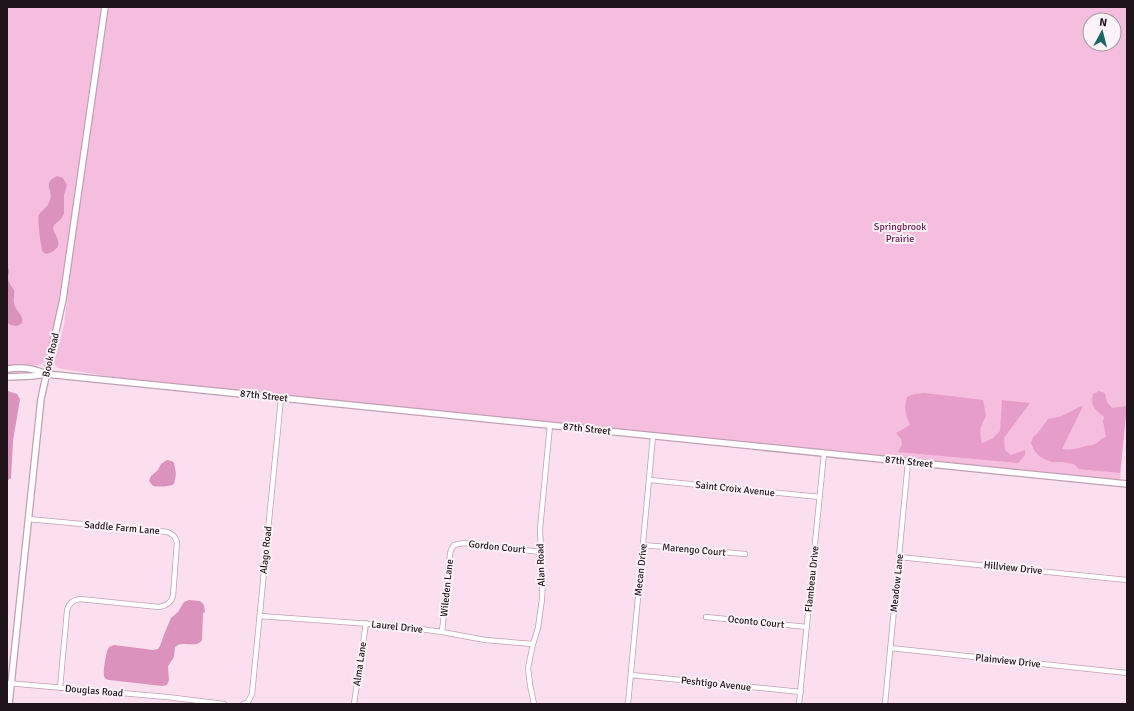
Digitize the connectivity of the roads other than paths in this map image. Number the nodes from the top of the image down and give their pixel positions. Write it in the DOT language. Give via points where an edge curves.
graph roads {
  1 [pos="105,7"];
  2 [pos="7,368"];
  3 [pos="46,374"];
  4 [pos="7,377"];
  5 [pos="281,398"];
  6 [pos="550,425"];
  7 [pos="654,436"];
  8 [pos="824,453"];
  9 [pos="908,462"];
  10 [pos="650,480"];
  11 [pos="1127,484"];
  12 [pos="820,497"];
  13 [pos="28,519"];
  14 [pos="454,545"];
  15 [pos="643,545"];
  16 [pos="541,552"];
  17 [pos="745,554"];
  18 [pos="899,557"];
  19 [pos="1127,580"];
  20 [pos="260,616"];
  21 [pos="706,617"];
  22 [pos="366,623"];
  23 [pos="807,627"];
  24 [pos="442,632"];
  25 [pos="533,644"];
  26 [pos="890,648"];
  27 [pos="1127,673"];
  28 [pos="631,675"];
  29 [pos="9,683"];
  30 [pos="60,688"];
  31 [pos="800,692"];
  32 [pos="245,703"];
  33 [pos="9,704"];
  34 [pos="224,704"];
  35 [pos="354,704"];
  36 [pos="534,704"];
  37 [pos="628,704"];
  38 [pos="799,704"];
  39 [pos="885,704"];
  1 -- 3 [label="street, Book Road" via="64,292"];
  2 -- 3 [label="street, 87th Street" via="34,369"];
  3 -- 4 [label="street, 87th Street"];
  3 -- 5 [label="street, 87th Street"];
  3 -- 13 [label="street, Book Road"];
  5 -- 6 [label="street, 87th Street"];
  5 -- 20 [label="street, Alago Road"];
  6 -- 7 [label="street, 87th Street"];
  6 -- 16 [label="street, Alan Road" via="541,518"];
  7 -- 8 [label="street, 87th Street"];
  7 -- 10 [label="street, Mecan Drive"];
  8 -- 9 [label="street, 87th Street"];
  8 -- 12 [label="street, Flambeau Drive"];
  9 -- 11 [label="street, 87th Street"];
  9 -- 18 [label="street, Meadow Lane"];
  10 -- 12 [label="street, Saint Croix Avenue"];
  10 -- 15 [label="street, Mecan Drive"];
  12 -- 23 [label="street, Flambeau Drive"];
  13 -- 29 [label="street, Book Road"];
  13 -- 30 [label="street, Saddle Farm Lane" via="168,532 177,542 172,598 167,605 159,607 80,600 74,600 70,604 67,611"];
  14 -- 16 [label="street, Gordon Court" via="464,543"];
  14 -- 24 [label="street, Wileden Lane" via="450,554"];
  15 -- 17 [label="street, Marengo Court"];
  15 -- 28 [label="street, Mecan Drive"];
  16 -- 25 [label="street, Alan Road" via="542,599"];
  18 -- 19 [label="street, Hillview Drive"];
  18 -- 26 [label="street, Meadow Lane"];
  20 -- 22 [label="street, Laurel Drive"];
  20 -- 32 [label="street, Alago Road" via="252,694"];
  21 -- 23 [label="street, Oconto Court"];
  22 -- 24 [label="street, Laurel Drive"];
  22 -- 35 [label="street, Alma Lane"];
  23 -- 31 [label="street, Flambeau Drive"];
  24 -- 25 [label="street, Laurel Drive" via="481,640"];
  25 -- 36 [label="street, Alan Road" via="528,668"];
  26 -- 27 [label="street, Plainview Drive"];
  26 -- 39 [label="street, Meadow Lane"];
  28 -- 31 [label="street, Peshtigo Avenue"];
  28 -- 37 [label="street, Mecan Drive"];
  29 -- 30 [label="street, Douglas Road"];
  29 -- 33 [label="street, Book Road"];
  30 -- 34 [label="street, Douglas Road"];
  31 -- 38 [label="street, Flambeau Drive"];
}
